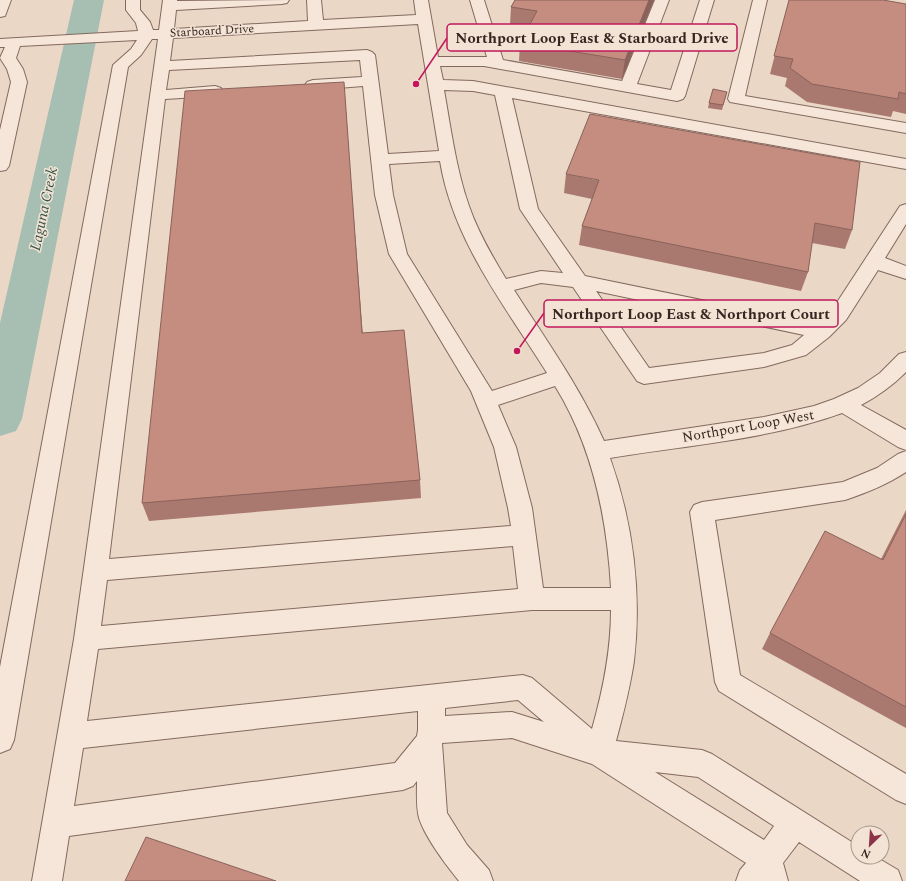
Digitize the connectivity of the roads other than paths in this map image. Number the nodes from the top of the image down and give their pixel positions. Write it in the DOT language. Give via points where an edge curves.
graph roads {
  1 [pos="4,0"];
  2 [pos="133,0"];
  3 [pos="282,0"];
  4 [pos="314,0"];
  5 [pos="421,0"];
  6 [pos="477,0"];
  7 [pos="662,0"];
  8 [pos="707,0"];
  9 [pos="760,0"];
  10 [pos="170,3"];
  11 [pos="0,13"];
  12 [pos="424,19"];
  13 [pos="316,25"];
  14 [pos="150,35"];
  15 [pos="12,43"];
  16 [pos="432,62"];
  17 [pos="496,63"];
  18 [pos="162,66"];
  19 [pos="370,81"];
  20 [pos="436,85"];
  21 [pos="299,86"];
  22 [pos="628,87"];
  23 [pos="229,90"];
  24 [pos="502,91"];
  25 [pos="158,95"];
  26 [pos="906,128"];
  27 [pos="448,155"];
  28 [pos="380,160"];
  29 [pos="906,164"];
  30 [pos="0,166"];
  31 [pos="906,210"];
  32 [pos="874,261"];
  33 [pos="906,273"];
  34 [pos="579,281"];
  35 [pos="502,287"];
  36 [pos="822,332"];
  37 [pos="906,359"];
  38 [pos="560,377"];
  39 [pos="898,380"];
  40 [pos="485,401"];
  41 [pos="843,404"];
  42 [pos="906,441"];
  43 [pos="597,451"];
  44 [pos="906,460"];
  45 [pos="524,535"];
  46 [pos="95,571"];
  47 [pos="624,599"];
  48 [pos="532,600"];
  49 [pos="87,639"];
  50 [pos="431,697"];
  51 [pos="71,736"];
  52 [pos="430,736"];
  53 [pos="0,740"];
  54 [pos="600,753"];
  55 [pos="906,790"];
  56 [pos="57,823"];
  57 [pos="795,823"];
  58 [pos="764,874"];
  59 [pos="47,881"];
  60 [pos="478,881"];
  61 [pos="887,881"];
  1 -- 11 [label="street"];
  2 -- 14 [label="street" via="132,10 144,23"];
  3 -- 10 [label="street"];
  4 -- 13 [label="street"];
  5 -- 12 [label="street"];
  6 -- 17 [label="street"];
  7 -- 22 [label="street"];
  8 -- 22 [label="street" via="677,96"];
  9 -- 26 [label="street" via="736,99"];
  10 -- 14 [label="street"];
  12 -- 13 [label="street, Starboard Drive"];
  12 -- 16 [label="street"];
  13 -- 14 [label="street, Starboard Drive"];
  14 -- 15 [label="street, Starboard Drive"];
  14 -- 18 [label="street"];
  14 -- 53 [label="street" via="140,49 121,65"];
  15 -- 30 [label="street" via="8,58 19,82"];
  16 -- 17 [label="street"];
  16 -- 20 [label="street"];
  17 -- 22 [label="street"];
  18 -- 19 [label="street" via="367,55"];
  18 -- 25 [label="street"];
  19 -- 21 [label="street"];
  19 -- 28 [label="street"];
  20 -- 24 [label="street" via="473,86"];
  20 -- 27 [label="street"];
  23 -- 25 [label="street"];
  24 -- 29 [label="street"];
  24 -- 34 [label="street" via="529,209"];
  25 -- 46 [label="street"];
  27 -- 28 [label="street"];
  27 -- 35 [label="street" via="464,218"];
  28 -- 40 [label="street" via="384,195 398,254 481,390"];
  31 -- 32 [label="street"];
  32 -- 33 [label="street"];
  32 -- 36 [label="street" via="839,315"];
  34 -- 35 [label="street" via="541,277"];
  34 -- 36 [label="street"];
  34 -- 36 [label="street" via="644,376 764,360 799,350"];
  35 -- 38 [label="street"];
  37 -- 39 [label="street, Northport Loop West"];
  38 -- 40 [label="street"];
  38 -- 43 [label="street" via="584,420"];
  39 -- 41 [label="street, Northport Loop West"];
  40 -- 45 [label="street" via="505,447"];
  41 -- 42 [label="street"];
  41 -- 43 [label="street, Northport Loop West" via="803,418 770,425"];
  43 -- 47 [label="street" via="611,497 620,546"];
  44 -- 55 [label="street" via="885,474 845,490 702,512 728,682"];
  45 -- 46 [label="street"];
  45 -- 48 [label="street"];
  46 -- 49 [label="street"];
  47 -- 48 [label="street"];
  47 -- 54 [label="street" via="622,648 614,700"];
  48 -- 49 [label="street"];
  49 -- 51 [label="street"];
  50 -- 51 [label="street"];
  50 -- 52 [label="street"];
  50 -- 54 [label="street" via="523,687"];
  51 -- 56 [label="street"];
  52 -- 54 [label="street" via="512,725"];
  52 -- 56 [label="street" via="403,776"];
  52 -- 60 [label="street" via="433,817 457,855"];
  54 -- 57 [label="street" via="702,764"];
  54 -- 58 [label="street"];
  56 -- 59 [label="street"];
  57 -- 58 [label="street"];
  57 -- 61 [label="street"];
}
